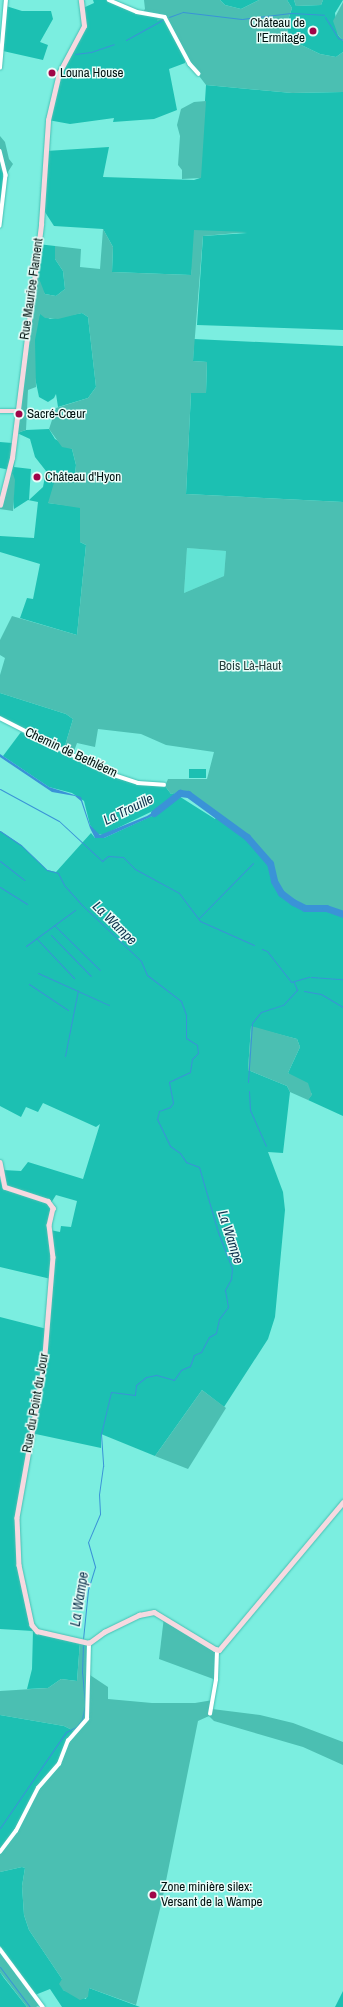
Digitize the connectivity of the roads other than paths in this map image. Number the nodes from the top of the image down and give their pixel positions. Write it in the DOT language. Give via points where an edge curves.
graph roads {
  1 [pos="6,0"];
  2 [pos="81,0"];
  3 [pos="109,0"];
  4 [pos="0,68"];
  5 [pos="199,74"];
  6 [pos="0,151"];
  7 [pos="0,226"];
  8 [pos="0,411"];
  9 [pos="16,411"];
  10 [pos="0,505"];
  11 [pos="2,719"];
  12 [pos="164,785"];
  13 [pos="0,1162"];
  14 [pos="343,1502"];
  15 [pos="88,1642"];
  16 [pos="217,1650"];
  17 [pos="210,1714"];
  18 [pos="0,1852"];
  19 [pos="0,1949"];
  20 [pos="43,2007"];
  1 -- 4 [label="street"];
  2 -- 9 [label="street, Rue Maurice Flament" via="84,26 59,73 48,120 44,197"];
  3 -- 5 [label="street" via="137,12 165,17 190,64"];
  6 -- 7 [label="street" via="6,174"];
  8 -- 9 [label="street"];
  9 -- 10 [label="street, Rue Maurice Flament" via="12,458"];
  11 -- 12 [label="street, Chemin de Bethléem" via="108,772 138,783"];
  13 -- 15 [label="street, Rue du Point du Jour" via="5,1187 48,1201 53,1208 50,1225 53,1257 44,1366 16,1518 19,1565 34,1628 42,1634"];
  14 -- 16 [label="street"];
  15 -- 16 [label="street" via="104,1632 150,1612 161,1615"];
  15 -- 18 [label="street" via="88,1705 85,1722 68,1741 59,1764 38,1788 16,1831"];
  16 -- 17 [label="street" via="216,1680"];
  19 -- 20 [label="street"];
}
